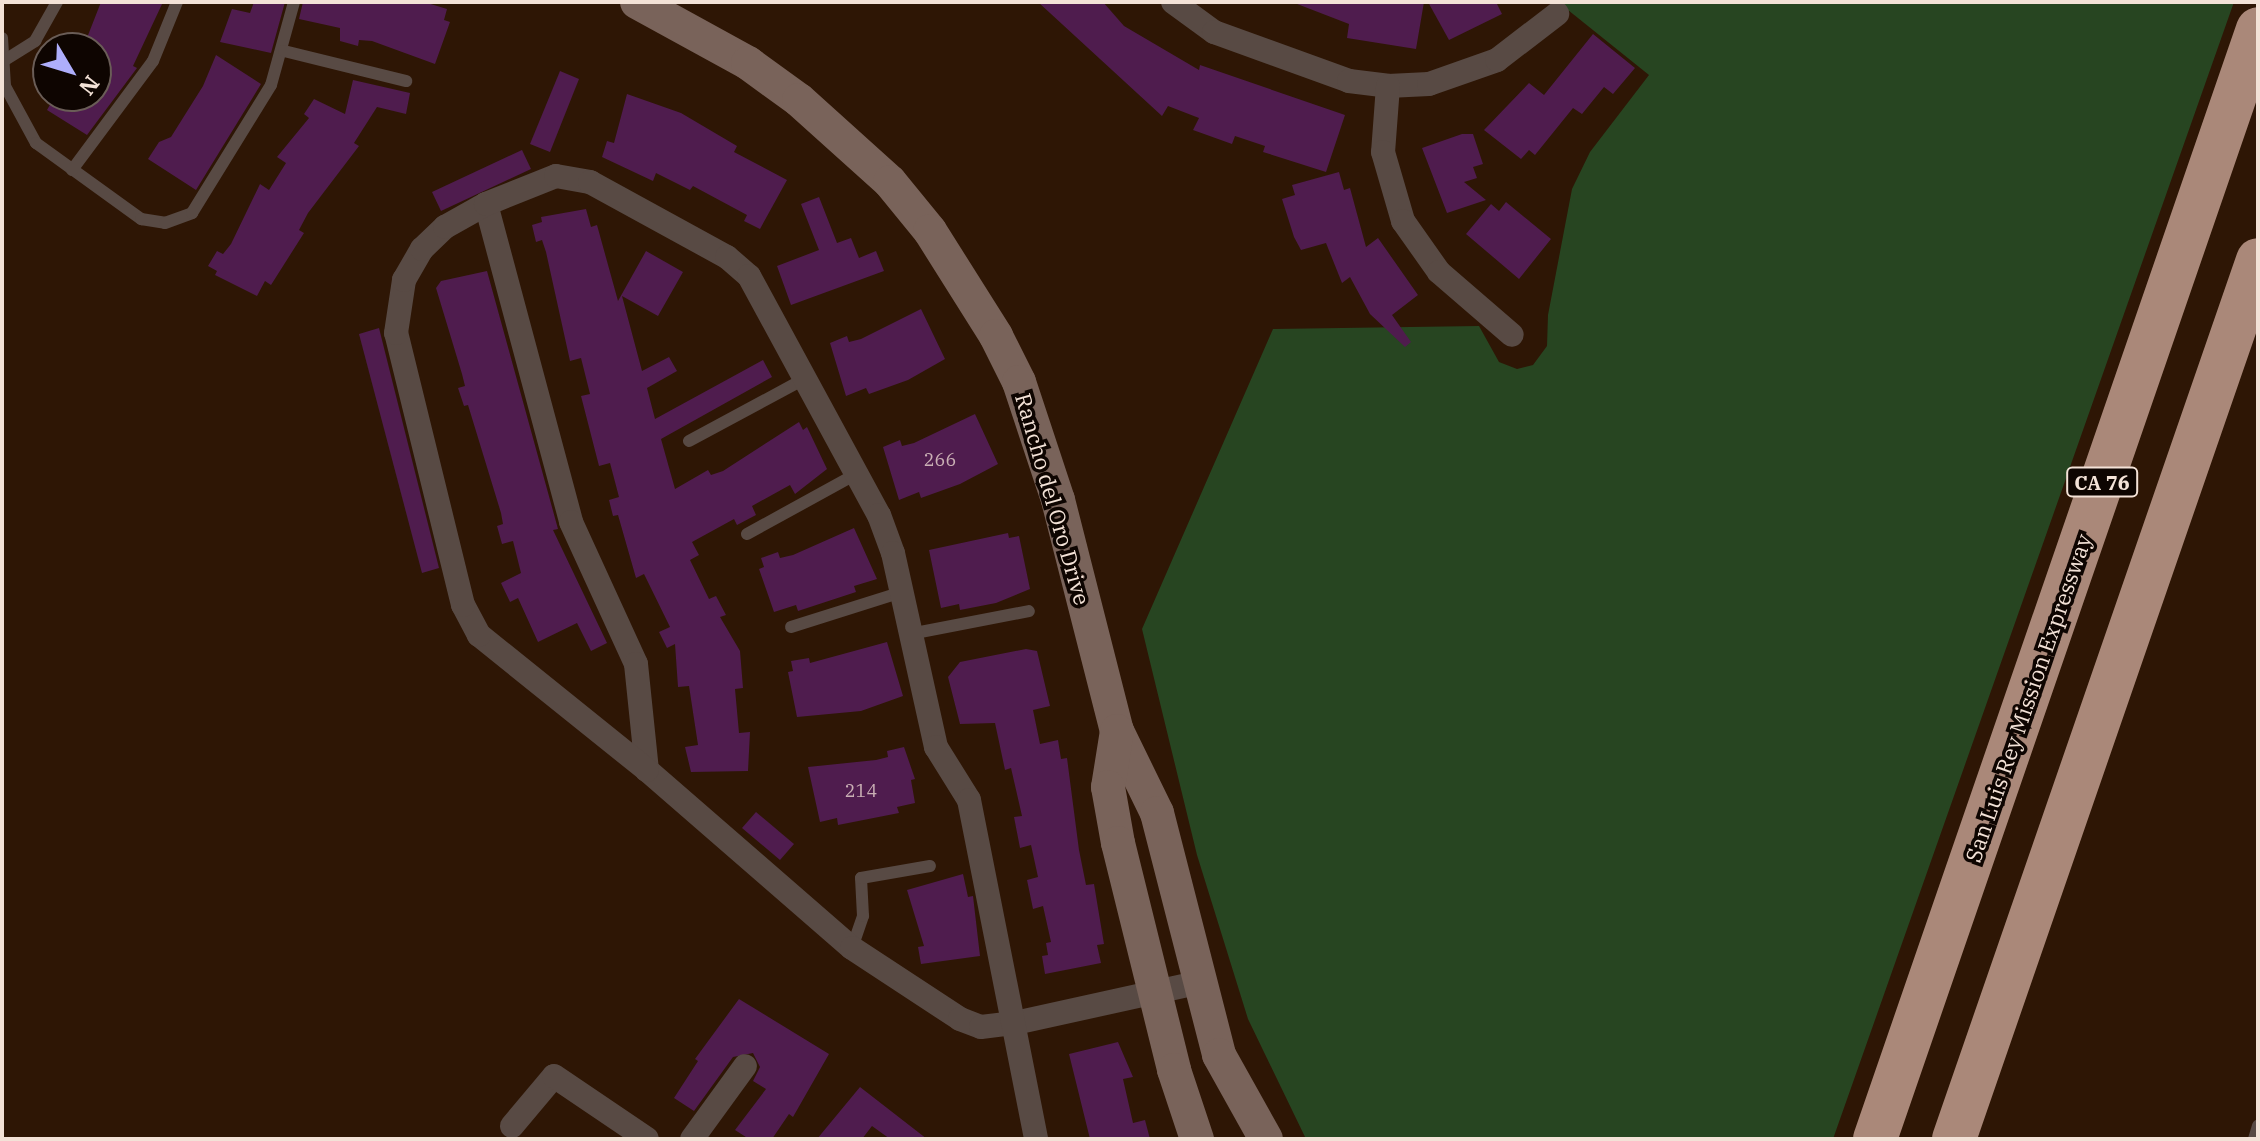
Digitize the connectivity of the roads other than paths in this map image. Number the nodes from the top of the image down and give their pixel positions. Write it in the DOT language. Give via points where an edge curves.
graph roads {
  1 [pos="57,2"];
  2 [pos="177,2"];
  3 [pos="294,2"];
  4 [pos="638,2"];
  5 [pos="1173,2"];
  6 [pos="1557,14"];
  7 [pos="2258,29"];
  8 [pos="2,38"];
  9 [pos="284,51"];
  10 [pos="5,60"];
  11 [pos="406,81"];
  12 [pos="1388,86"];
  13 [pos="72,170"];
  14 [pos="486,204"];
  15 [pos="2258,260"];
  16 [pos="1512,335"];
  17 [pos="804,379"];
  18 [pos="689,441"];
  19 [pos="856,474"];
  20 [pos="747,534"];
  21 [pos="902,592"];
  22 [pos="1029,611"];
  23 [pos="791,627"];
  24 [pos="910,634"];
  25 [pos="1117,731"];
  26 [pos="647,770"];
  27 [pos="930,866"];
  28 [pos="852,948"];
  29 [pos="1197,983"];
  30 [pos="1155,992"];
  31 [pos="1015,1023"];
  32 [pos="745,1066"];
  33 [pos="512,1126"];
  34 [pos="2258,1126"];
  35 [pos="647,1139"];
  36 [pos="692,1139"];
  37 [pos="1036,1139"];
  38 [pos="1197,1139"];
  39 [pos="1266,1139"];
  40 [pos="1875,1139"];
  41 [pos="1954,1139"];
  42 [pos="2254,1139"];
  1 -- 10 [label="lane" via="35,41"];
  2 -- 13 [label="lane" via="153,61"];
  3 -- 9 [label="lane"];
  4 -- 25 [label="main road, Rancho del Oro Drive" via="748,63 799,100 890,182 930,231 1019,382 1058,500"];
  5 -- 12 [label="street" via="1214,32 1349,81"];
  6 -- 12 [label="street" via="1497,60 1429,84"];
  7 -- 40 [label="highway, San Luis Rey Mission Expressway / CA 76"];
  8 -- 10 [label="lane"];
  9 -- 11 [label="lane"];
  9 -- 13 [label="lane" via="271,85 182,220 141,219"];
  10 -- 13 [label="lane" via="12,103 36,143"];
  12 -- 16 [label="street" via="1383,152 1403,221 1439,272"];
  14 -- 17 [label="street" via="556,176 590,182 699,240 749,276"];
  14 -- 26 [label="street" via="571,522 636,664"];
  14 -- 26 [label="street" via="445,227 422,249 404,280 396,333 463,605 479,635"];
  15 -- 41 [label="highway"];
  17 -- 18 [label="lane"];
  17 -- 19 [label="street"];
  19 -- 20 [label="lane"];
  19 -- 21 [label="street" via="888,536"];
  21 -- 23 [label="lane"];
  21 -- 24 [label="street"];
  22 -- 24 [label="lane"];
  24 -- 31 [label="street" via="936,747 969,800"];
  25 -- 29 [label="main road, Rancho del Oro Drive" via="1157,813"];
  25 -- 30 [label="main road, Rancho del Oro Drive" via="1108,787"];
  26 -- 28 [label="street"];
  27 -- 28 [label="lane" via="861,878 863,916"];
  28 -- 31 [label="street" via="960,1019 981,1027"];
  29 -- 30 [label="street"];
  29 -- 39 [label="main road, Rancho del Oro Drive" via="1219,1055"];
  30 -- 31 [label="street"];
  30 -- 38 [label="main road, Rancho del Oro Drive"];
  31 -- 37 [label="street"];
  32 -- 36 [label="street"];
  33 -- 35 [label="street" via="554,1076"];
  34 -- 42 [label="lane"];
}
